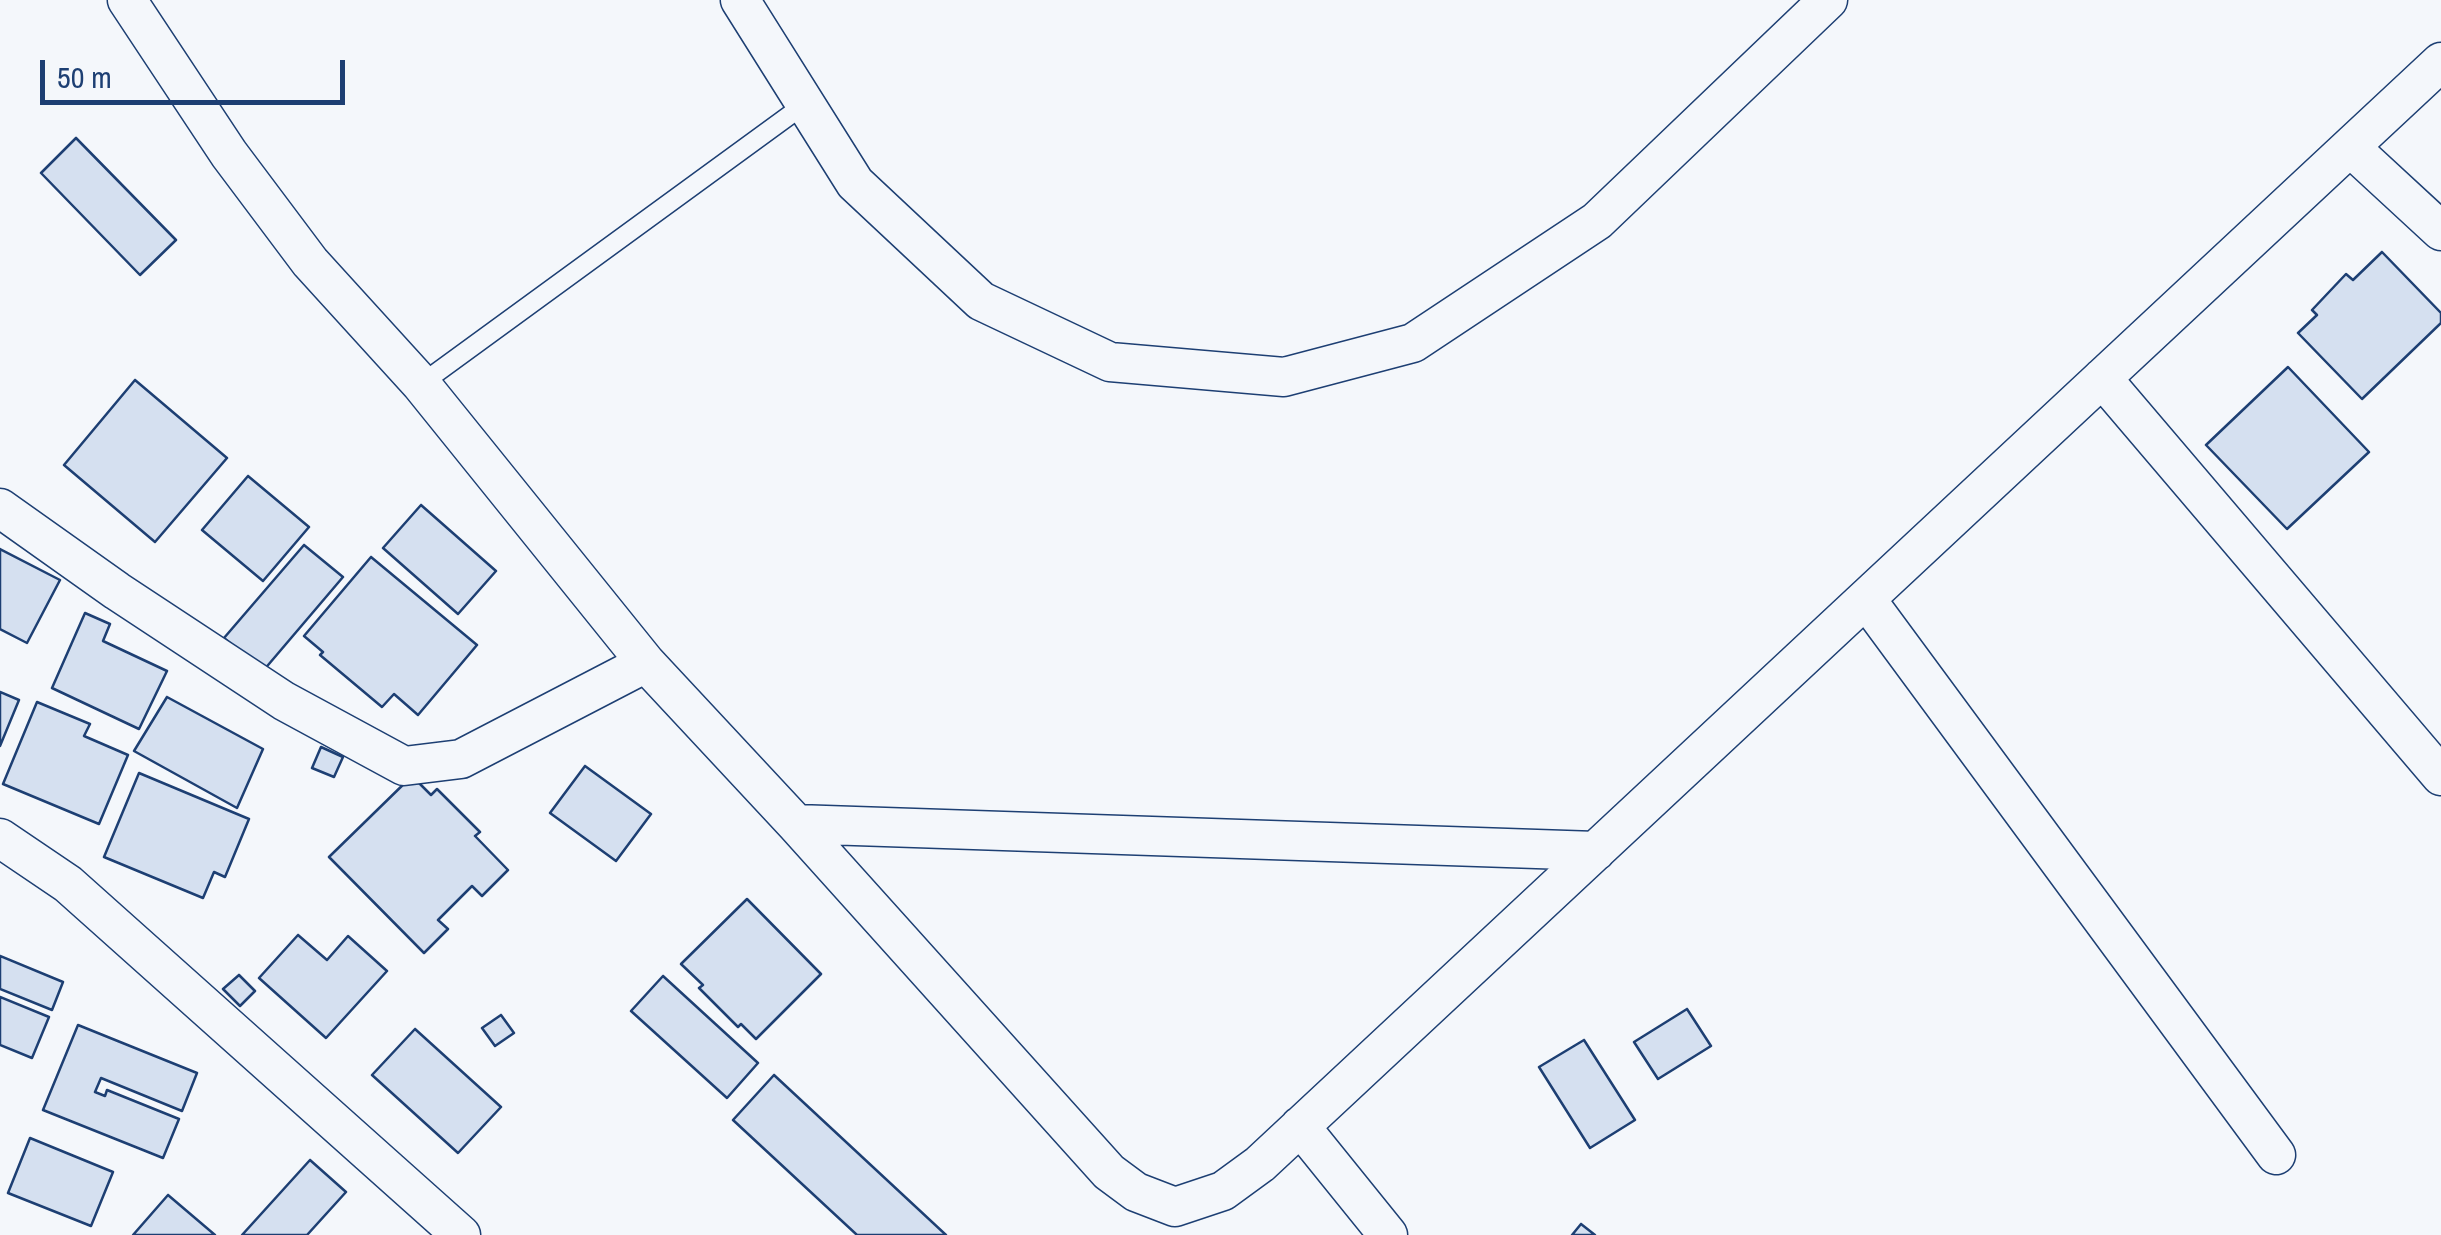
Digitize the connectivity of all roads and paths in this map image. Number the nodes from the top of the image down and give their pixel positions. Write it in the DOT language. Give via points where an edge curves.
graph roads {
  1 [pos="127,0"];
  2 [pos="740,0"];
  3 [pos="1828,0"];
  4 [pos="2441,62"];
  5 [pos="805,104"];
  6 [pos="2350,147"];
  7 [pos="2441,230"];
  8 [pos="2102,378"];
  9 [pos="421,384"];
  10 [pos="0,508"];
  11 [pos="1866,599"];
  12 [pos="646,663"];
  13 [pos="2441,776"];
  14 [pos="796,824"];
  15 [pos="0,838"];
  16 [pos="1596,851"];
  17 [pos="1300,1126"];
  18 [pos="2276,1155"];
  19 [pos="461,1235"];
  20 [pos="1388,1235"];
  1 -- 9 [label="street" via="298,247"];
  2 -- 5 [label="street"];
  3 -- 5 [label="street" via="1597,222 1413,344 1284,377 1110,362 981,301 854,183"];
  4 -- 6 [label="street"];
  5 -- 9 [label="lane"];
  6 -- 7 [label="street"];
  6 -- 8 [label="street"];
  8 -- 11 [label="street"];
  8 -- 13 [label="street"];
  9 -- 12 [label="street"];
  10 -- 12 [label="street" via="284,701 404,766 461,759"];
  11 -- 16 [label="street"];
  11 -- 18 [label="street"];
  12 -- 14 [label="street"];
  14 -- 16 [label="street"];
  14 -- 17 [label="street" via="1109,1172 1136,1192 1174,1207 1222,1191"];
  15 -- 19 [label="street" via="68,884"];
  16 -- 17 [label="street"];
  17 -- 20 [label="street"];
}
